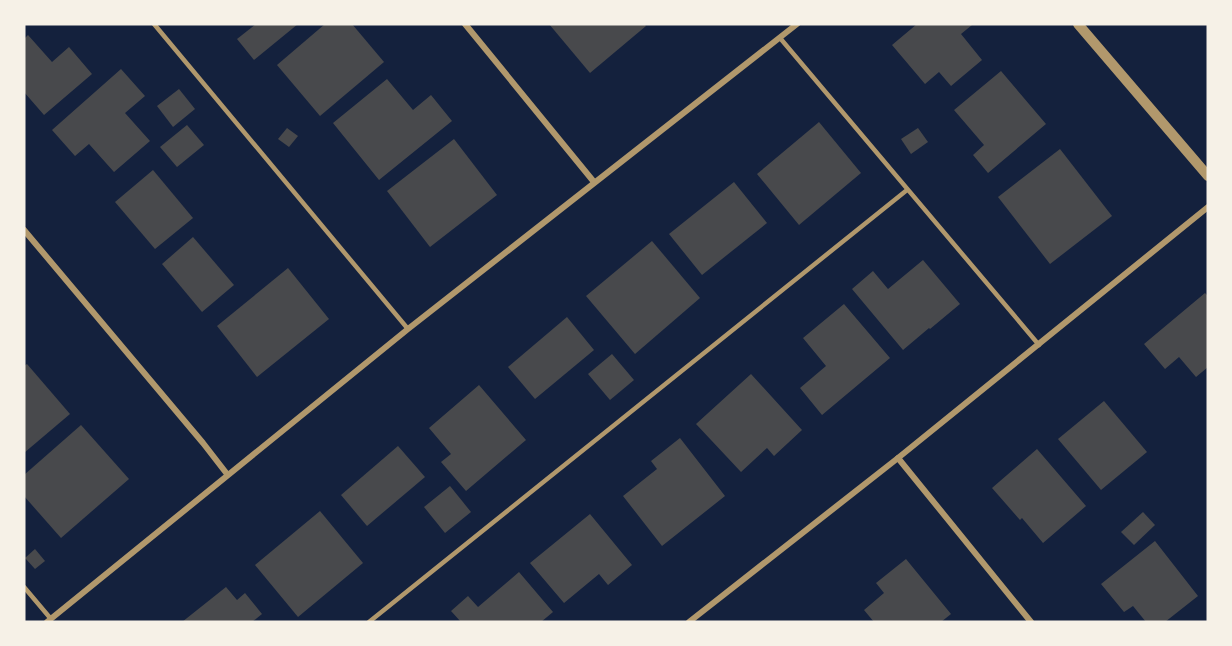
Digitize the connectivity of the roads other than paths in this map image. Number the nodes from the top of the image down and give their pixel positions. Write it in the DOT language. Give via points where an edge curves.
graph roads {
  1 [pos="154,24"];
  2 [pos="465,24"];
  3 [pos="797,24"];
  4 [pos="1078,24"];
  5 [pos="780,38"];
  6 [pos="1208,176"];
  7 [pos="594,182"];
  8 [pos="907,190"];
  9 [pos="1208,207"];
  10 [pos="24,230"];
  11 [pos="408,329"];
  12 [pos="1039,345"];
  13 [pos="898,458"];
  14 [pos="227,474"];
  15 [pos="24,587"];
  16 [pos="49,620"];
  17 [pos="369,622"];
  18 [pos="689,622"];
  19 [pos="1031,622"];
  1 -- 11 [label="lane"];
  2 -- 7 [label="street"];
  3 -- 5 [label="street"];
  4 -- 6 [label="street"];
  5 -- 7 [label="street"];
  5 -- 8 [label="lane"];
  7 -- 11 [label="street"];
  8 -- 12 [label="lane"];
  8 -- 17 [label="lane"];
  9 -- 12 [label="street"];
  10 -- 14 [label="street"];
  11 -- 14 [label="street"];
  12 -- 13 [label="street"];
  13 -- 18 [label="street"];
  13 -- 19 [label="street"];
  14 -- 16 [label="street"];
  15 -- 16 [label="lane"];
}
